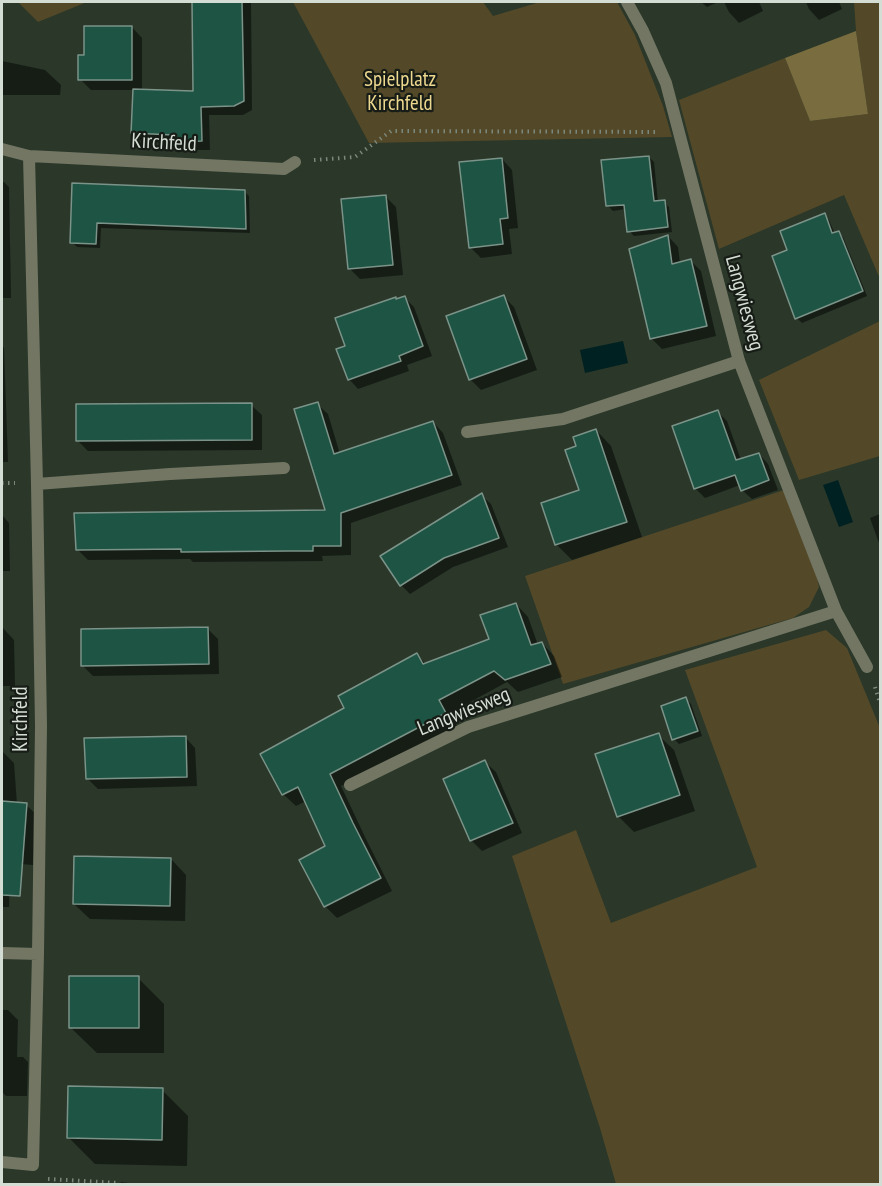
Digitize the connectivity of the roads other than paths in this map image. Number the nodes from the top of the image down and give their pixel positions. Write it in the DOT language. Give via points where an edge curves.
graph roads {
  1 [pos="627,2"];
  2 [pos="2,149"];
  3 [pos="29,156"];
  4 [pos="295,162"];
  5 [pos="738,361"];
  6 [pos="468,432"];
  7 [pos="284,468"];
  8 [pos="37,484"];
  9 [pos="836,611"];
  10 [pos="867,667"];
  11 [pos="350,785"];
  12 [pos="2,953"];
  13 [pos="38,954"];
  14 [pos="2,1162"];
  1 -- 5 [label="street, Langwiesweg" via="666,83"];
  2 -- 3 [label="street, Kirchfeld"];
  3 -- 4 [label="street, Kirchfeld" via="284,169"];
  3 -- 8 [label="street, Kirchfeld"];
  5 -- 6 [label="street" via="563,419"];
  5 -- 9 [label="street, Langwiesweg"];
  7 -- 8 [label="street"];
  8 -- 13 [label="street, Kirchfeld" via="41,726"];
  9 -- 10 [label="street, Langwiesweg"];
  9 -- 11 [label="street, Langwiesweg" via="468,727"];
  12 -- 13 [label="street"];
  13 -- 14 [label="street, Kirchfeld" via="33,1165"];
}
